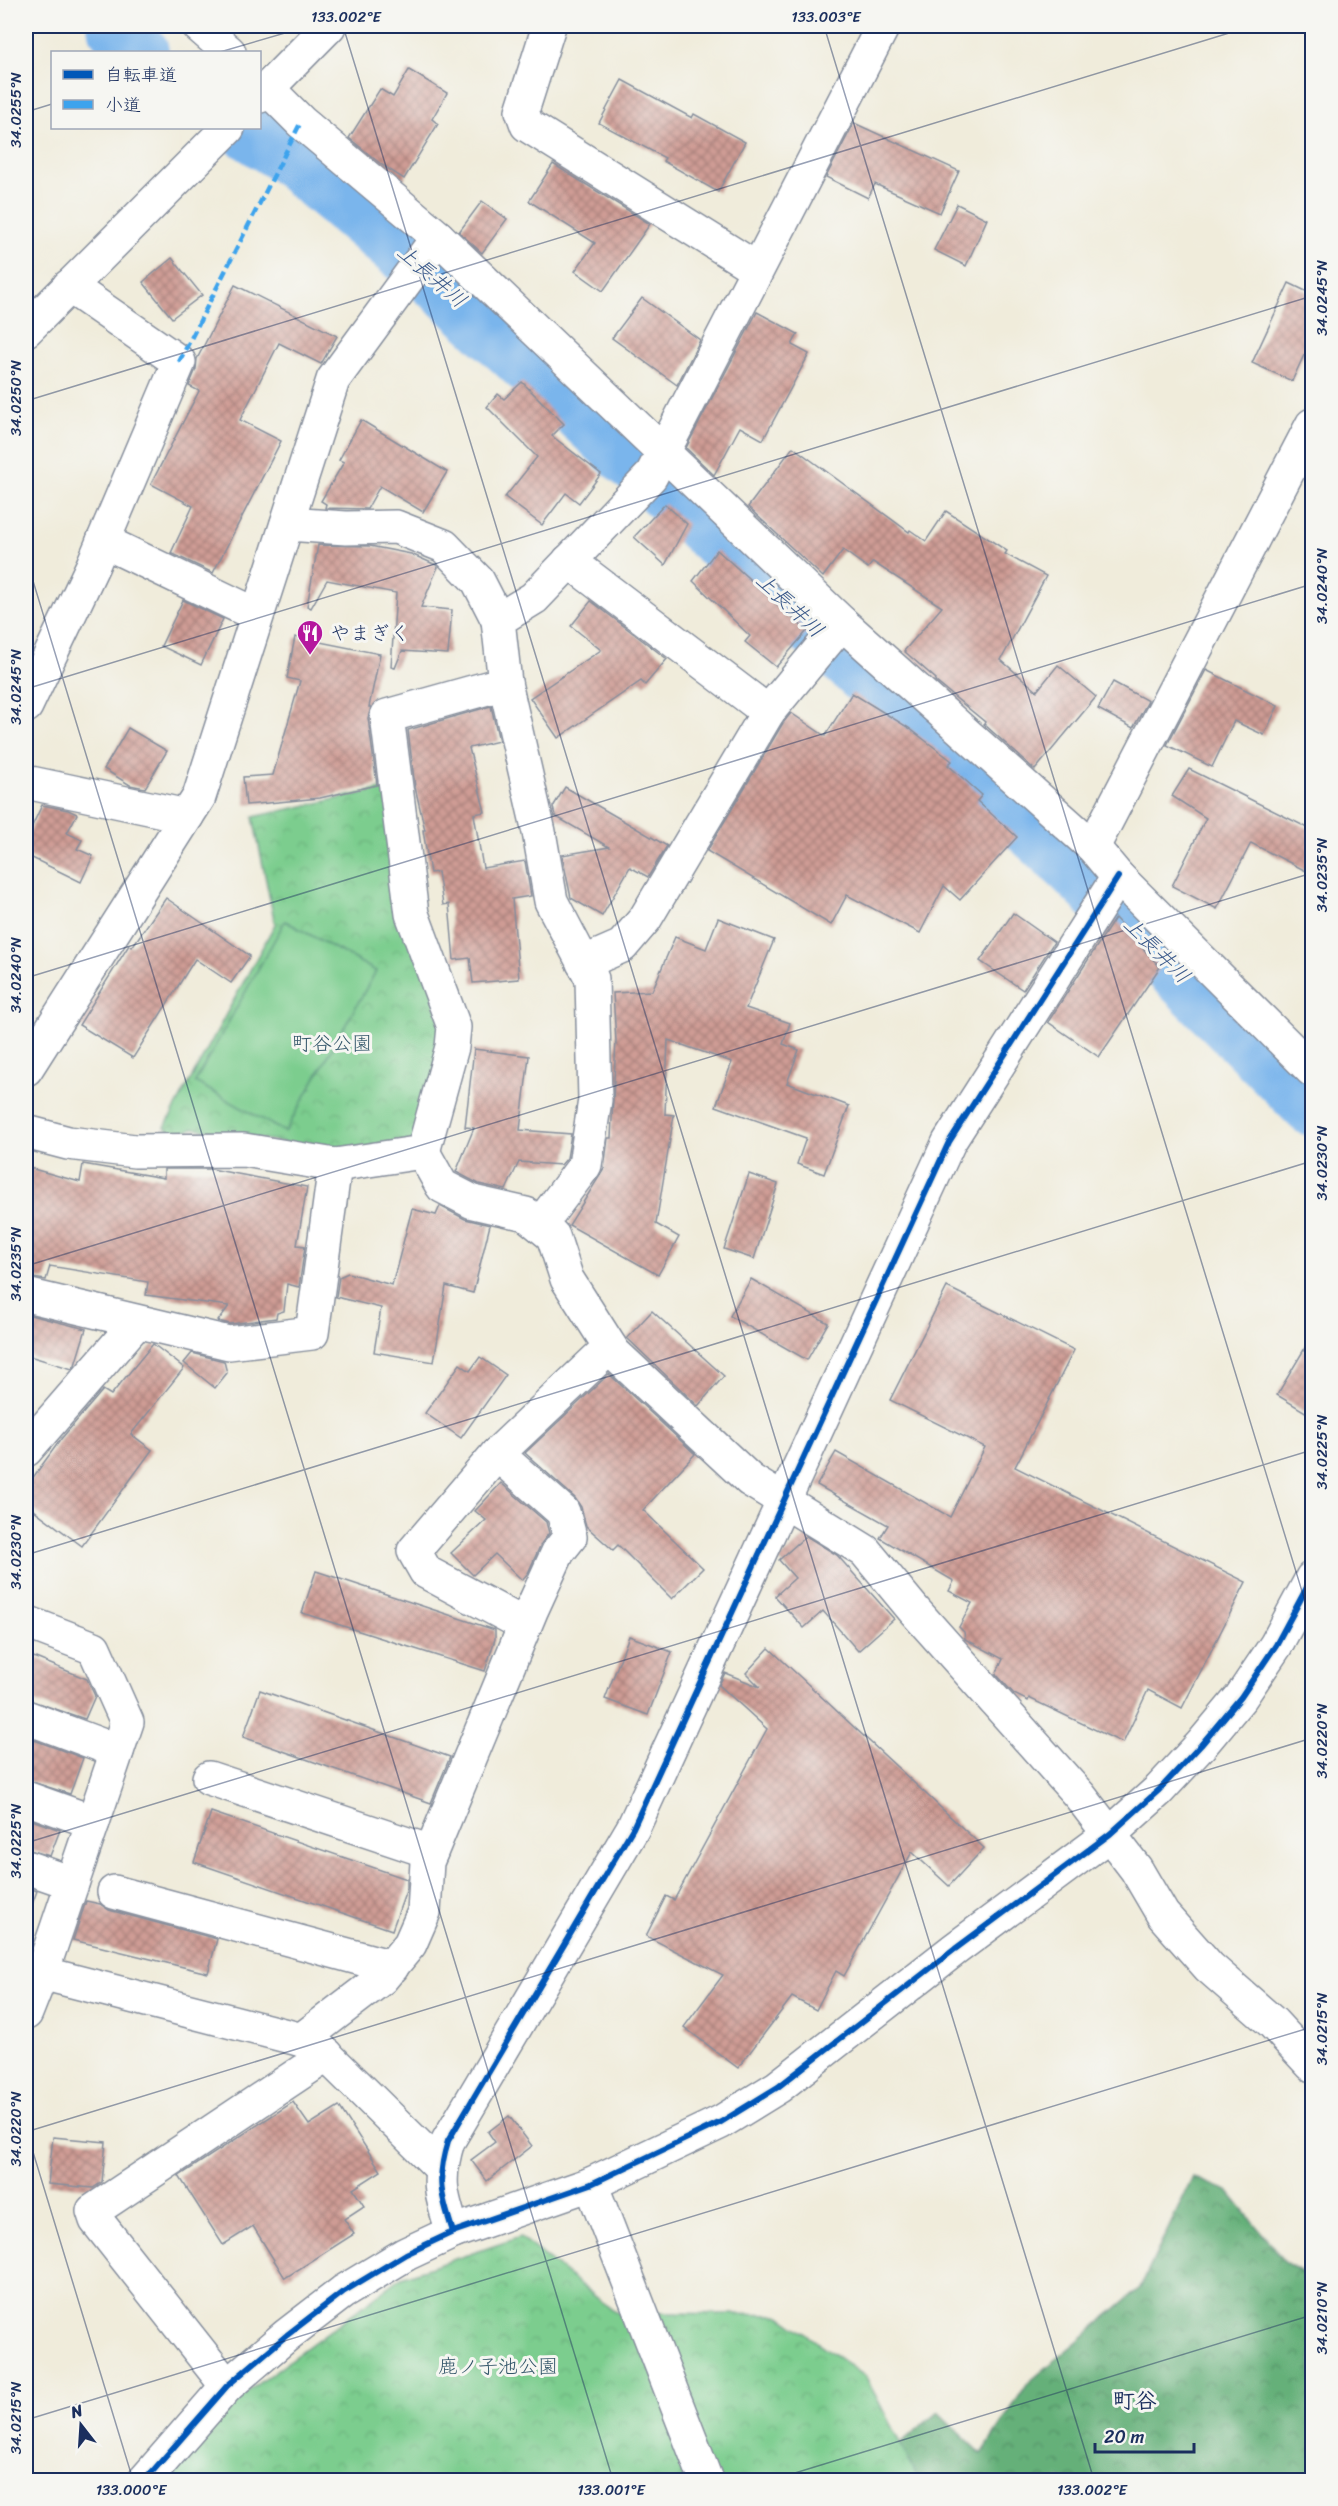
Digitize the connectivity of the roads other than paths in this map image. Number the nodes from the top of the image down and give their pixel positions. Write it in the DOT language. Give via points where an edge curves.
graph roads {
  1 [pos="199,26"];
  2 [pos="329,26"];
  3 [pos="549,26"];
  4 [pos="883,26"];
  5 [pos="228,51"];
  6 [pos="262,89"];
  7 [pos="227,129"];
  8 [pos="438,237"];
  9 [pos="757,269"];
  10 [pos="69,286"];
  11 [pos="26,330"];
  12 [pos="1312,425"];
  13 [pos="664,452"];
  14 [pos="287,524"];
  15 [pos="103,541"];
  16 [pos="569,561"];
  17 [pos="257,615"];
  18 [pos="498,620"];
  19 [pos="842,622"];
  20 [pos="505,683"];
  21 [pos="26,706"];
  22 [pos="768,712"];
  23 [pos="26,782"];
  24 [pos="187,816"];
  25 [pos="1093,848"];
  26 [pos="1118,877"];
  27 [pos="583,963"];
  28 [pos="1309,1052"];
  29 [pos="26,1069"];
  30 [pos="26,1132"];
  31 [pos="423,1152"];
  32 [pos="335,1165"];
  33 [pos="540,1225"];
  34 [pos="26,1295"];
  35 [pos="137,1322"];
  36 [pos="610,1347"];
  37 [pos="26,1450"];
  38 [pos="497,1454"];
  39 [pos="784,1503"];
  40 [pos="1312,1578"];
  41 [pos="26,1622"];
  42 [pos="525,1625"];
  43 [pos="26,1718"];
  44 [pos="117,1751"];
  45 [pos="209,1778"];
  46 [pos="26,1798"];
  47 [pos="93,1822"];
  48 [pos="1110,1834"];
  49 [pos="431,1852"];
  50 [pos="26,1867"];
  51 [pos="72,1883"];
  52 [pos="114,1892"];
  53 [pos="392,1967"];
  54 [pos="33,1972"];
  55 [pos="26,2013"];
  56 [pos="314,2048"];
  57 [pos="1312,2065"];
  58 [pos="440,2167"];
  59 [pos="591,2184"];
  60 [pos="453,2232"];
  61 [pos="227,2386"];
  62 [pos="145,2481"];
  63 [pos="706,2481"];
  1 -- 5 [label="street"];
  2 -- 6 [label="street"];
  3 -- 9 [label="street" via="522,111 527,125"];
  4 -- 9 [label="street"];
  6 -- 8 [label="street"];
  7 -- 10 [label="street"];
  8 -- 13 [label="street"];
  8 -- 14 [label="street" via="333,380"];
  9 -- 13 [label="street"];
  10 -- 11 [label="street"];
  10 -- 15 [label="street" via="179,362"];
  12 -- 25 [label="street"];
  13 -- 16 [label="street" via="651,476"];
  13 -- 19 [label="street"];
  14 -- 17 [label="street"];
  14 -- 18 [label="street" via="396,527 444,546 478,581"];
  15 -- 17 [label="street"];
  15 -- 21 [label="street"];
  16 -- 18 [label="street" via="534,598"];
  16 -- 22 [label="street"];
  17 -- 24 [label="street" via="198,797"];
  18 -- 20 [label="street"];
  19 -- 22 [label="street"];
  19 -- 25 [label="street"];
  20 -- 27 [label="street" via="550,901"];
  20 -- 31 [label="street" via="387,716 412,914 454,1027"];
  22 -- 27 [label="street" via="645,919 622,946"];
  23 -- 24 [label="street"];
  24 -- 29 [label="street"];
  25 -- 26 [label="street"];
  26 -- 28 [label="street"];
  26 -- 39 [label="street" via="949,1142"];
  27 -- 33 [label="street" via="592,979 595,1100 585,1166"];
  30 -- 32 [label="street" via="68,1143 124,1150 244,1150"];
  31 -- 32 [label="street"];
  31 -- 33 [label="street" via="442,1186 473,1202 526,1214"];
  32 -- 35 [label="street" via="312,1333 229,1343"];
  33 -- 36 [label="street" via="553,1236 567,1280"];
  34 -- 35 [label="street"];
  35 -- 37 [label="street"];
  36 -- 38 [label="street"];
  36 -- 39 [label="street" via="750,1480"];
  38 -- 42 [label="street" via="563,1512 570,1537 558,1552"];
  38 -- 42 [label="street" via="414,1551 426,1572"];
  39 -- 48 [label="street" via="866,1551"];
  39 -- 58 [label="street" via="633,1828 448,2141"];
  40 -- 48 [label="street" via="1276,1645 1241,1697 1159,1790"];
  41 -- 44 [label="street" via="94,1648 127,1722"];
  42 -- 49 [label="street"];
  43 -- 44 [label="street"];
  44 -- 47 [label="street"];
  45 -- 49 [label="street"];
  46 -- 47 [label="street"];
  47 -- 51 [label="street"];
  48 -- 57 [label="street" via="1163,1915 1209,1967 1273,2023"];
  48 -- 59 [label="street" via="778,2087 721,2122"];
  49 -- 53 [label="street" via="424,1912 410,1944"];
  50 -- 51 [label="street"];
  51 -- 54 [label="street"];
  52 -- 53 [label="street"];
  53 -- 56 [label="street"];
  54 -- 55 [label="street"];
  54 -- 56 [label="street"];
  56 -- 58 [label="street"];
  56 -- 61 [label="street" via="93,2211 96,2220"];
  58 -- 60 [label="street" via="442,2199"];
  59 -- 60 [label="street"];
  59 -- 63 [label="street"];
  60 -- 61 [label="street" via="406,2254 343,2292"];
  61 -- 62 [label="street"];
}
